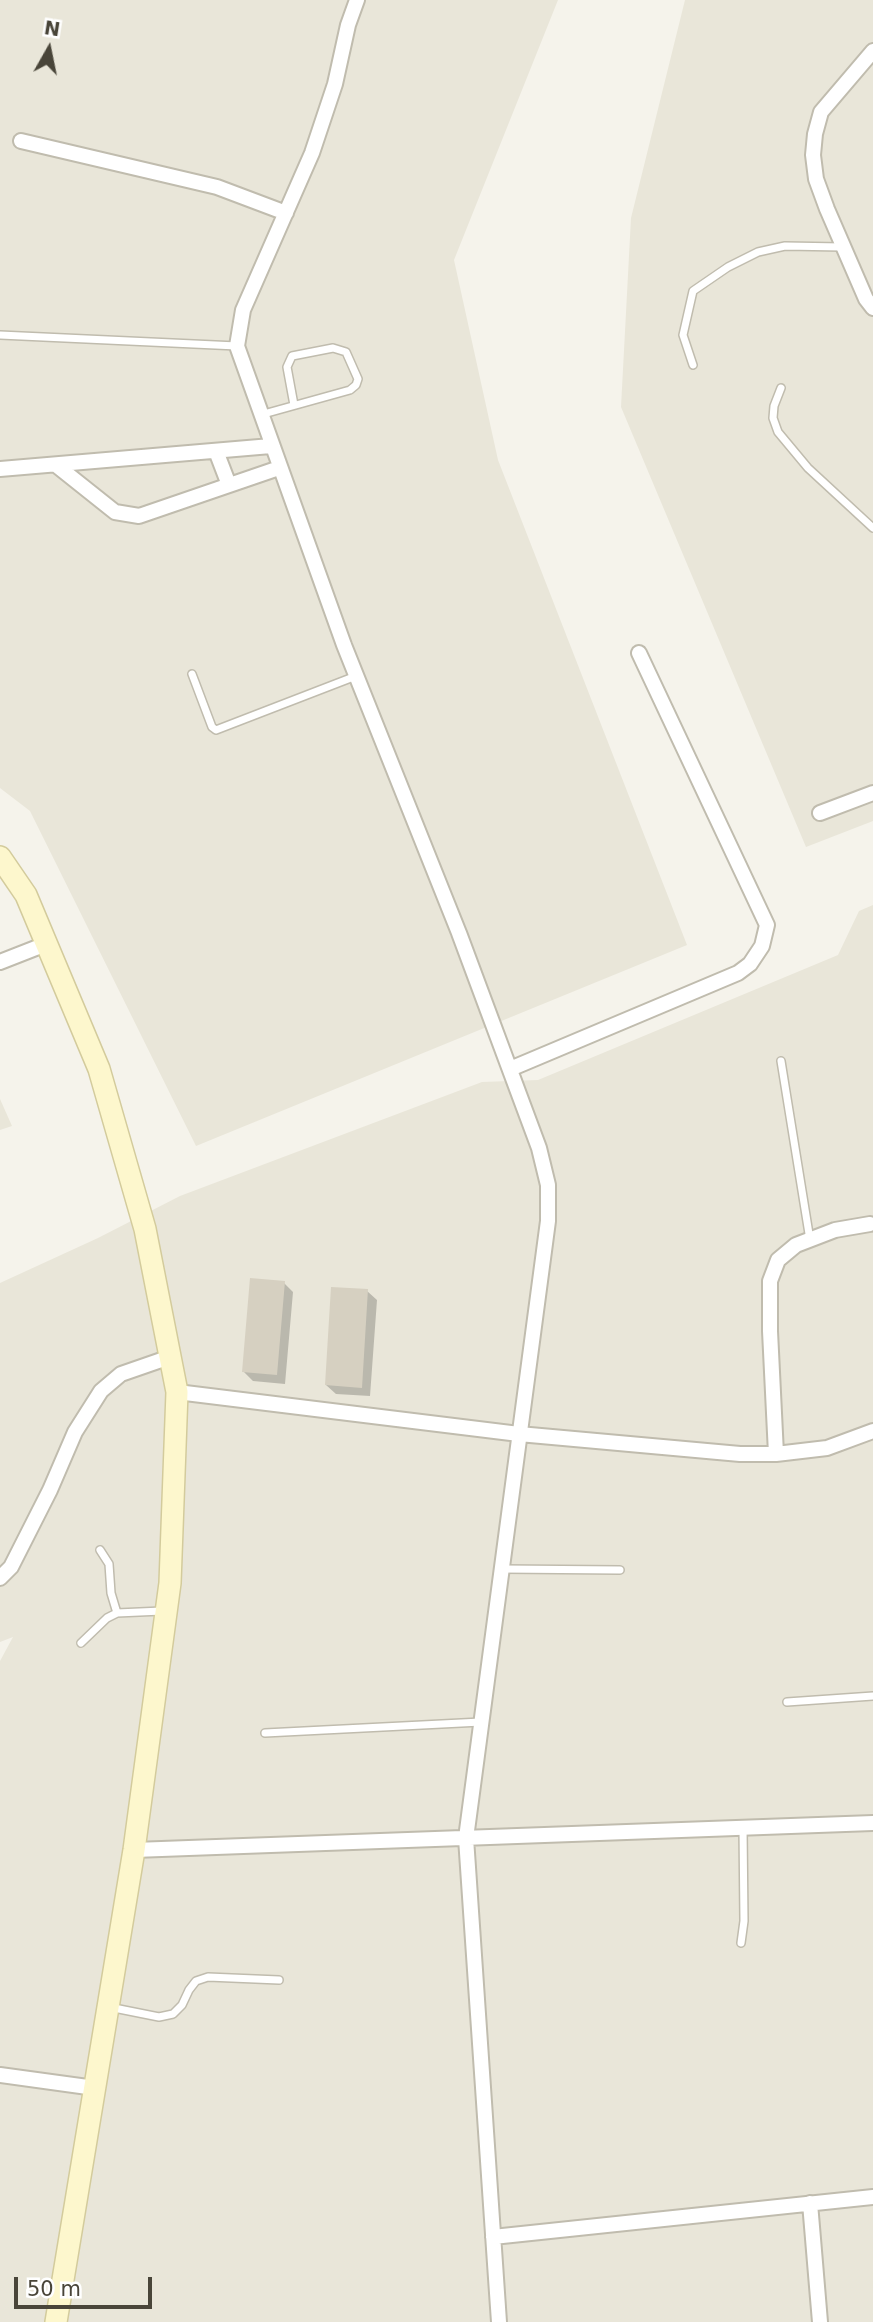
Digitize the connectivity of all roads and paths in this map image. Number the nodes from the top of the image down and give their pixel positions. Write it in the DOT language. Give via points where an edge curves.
graph roads {
  1 [pos="357,0"];
  2 [pos="873,51"];
  3 [pos="21,141"];
  4 [pos="286,213"];
  5 [pos="843,247"];
  6 [pos="873,308"];
  7 [pos="0,335"];
  8 [pos="237,346"];
  9 [pos="692,365"];
  10 [pos="781,388"];
  11 [pos="294,405"];
  12 [pos="260,415"];
  13 [pos="271,446"];
  14 [pos="216,451"];
  15 [pos="56,465"];
  16 [pos="279,468"];
  17 [pos="0,469"];
  18 [pos="229,485"];
  19 [pos="873,528"];
  20 [pos="639,653"];
  21 [pos="192,674"];
  22 [pos="356,676"];
  23 [pos="873,793"];
  24 [pos="820,813"];
  25 [pos="0,857"];
  26 [pos="46,944"];
  27 [pos="0,962"];
  28 [pos="781,1061"];
  29 [pos="510,1069"];
  30 [pos="870,1224"];
  31 [pos="810,1240"];
  32 [pos="170,1357"];
  33 [pos="177,1392"];
  34 [pos="873,1431"];
  35 [pos="519,1434"];
  36 [pos="776,1454"];
  37 [pos="100,1550"];
  38 [pos="502,1569"];
  39 [pos="620,1570"];
  40 [pos="0,1578"];
  41 [pos="166,1611"];
  42 [pos="117,1612"];
  43 [pos="81,1643"];
  44 [pos="873,1696"];
  45 [pos="787,1702"];
  46 [pos="481,1722"];
  47 [pos="265,1733"];
  48 [pos="873,1823"];
  49 [pos="743,1828"];
  50 [pos="466,1838"];
  51 [pos="134,1850"];
  52 [pos="741,1943"];
  53 [pos="279,1980"];
  54 [pos="108,2007"];
  55 [pos="0,2075"];
  56 [pos="95,2088"];
  57 [pos="873,2197"];
  58 [pos="810,2203"];
  59 [pos="493,2237"];
  60 [pos="56,2322"];
  61 [pos="499,2322"];
  62 [pos="820,2322"];
  1 -- 4 [label="street" via="316,142"];
  2 -- 5 [label="street" via="821,112 815,134 816,178"];
  3 -- 4 [label="street" via="216,187"];
  4 -- 8 [label="street" via="243,310"];
  5 -- 6 [label="street"];
  5 -- 9 [label="lane" via="785,246 758,251 693,290 682,335"];
  7 -- 8 [label="lane"];
  8 -- 12 [label="street"];
  10 -- 19 [label="lane" via="773,418 778,432 808,468"];
  11 -- 11 [label="lane" via="356,385 346,352 334,348 292,356 287,367"];
  11 -- 12 [label="lane"];
  12 -- 13 [label="street"];
  13 -- 14 [label="street"];
  13 -- 16 [label="street"];
  14 -- 15 [label="street"];
  14 -- 18 [label="street"];
  15 -- 17 [label="street"];
  15 -- 18 [label="street" via="115,512 128,516"];
  16 -- 18 [label="street"];
  16 -- 22 [label="street"];
  20 -- 29 [label="street" via="767,925 762,946 738,973"];
  21 -- 22 [label="lane" via="216,730"];
  22 -- 29 [label="street"];
  23 -- 24 [label="street"];
  25 -- 26 [label="street" via="26,895"];
  26 -- 27 [label="street"];
  26 -- 32 [label="street" via="99,1069 145,1229"];
  28 -- 31 [label="lane"];
  29 -- 35 [label="street" via="548,1185 548,1221"];
  30 -- 31 [label="street"];
  31 -- 36 [label="street" via="778,1260 770,1281"];
  32 -- 33 [label="street"];
  32 -- 40 [label="street" via="121,1374 101,1391 75,1432 11,1567"];
  33 -- 35 [label="street"];
  33 -- 41 [label="street"];
  34 -- 36 [label="street" via="827,1448"];
  35 -- 36 [label="street"];
  35 -- 38 [label="street"];
  37 -- 42 [label="lane" via="109,1564"];
  38 -- 39 [label="lane"];
  38 -- 46 [label="street"];
  41 -- 42 [label="lane"];
  41 -- 51 [label="street"];
  42 -- 43 [label="lane"];
  44 -- 45 [label="lane"];
  46 -- 47 [label="lane"];
  46 -- 50 [label="street"];
  48 -- 49 [label="street"];
  49 -- 50 [label="street"];
  49 -- 52 [label="lane"];
  50 -- 51 [label="street"];
  50 -- 59 [label="street"];
  51 -- 54 [label="street"];
  53 -- 54 [label="lane" via="208,1977 196,1981 173,2014 159,2017"];
  54 -- 56 [label="street"];
  55 -- 56 [label="street"];
  56 -- 60 [label="street"];
  57 -- 58 [label="street"];
  58 -- 59 [label="street"];
  58 -- 62 [label="street"];
  59 -- 61 [label="street"];
}
